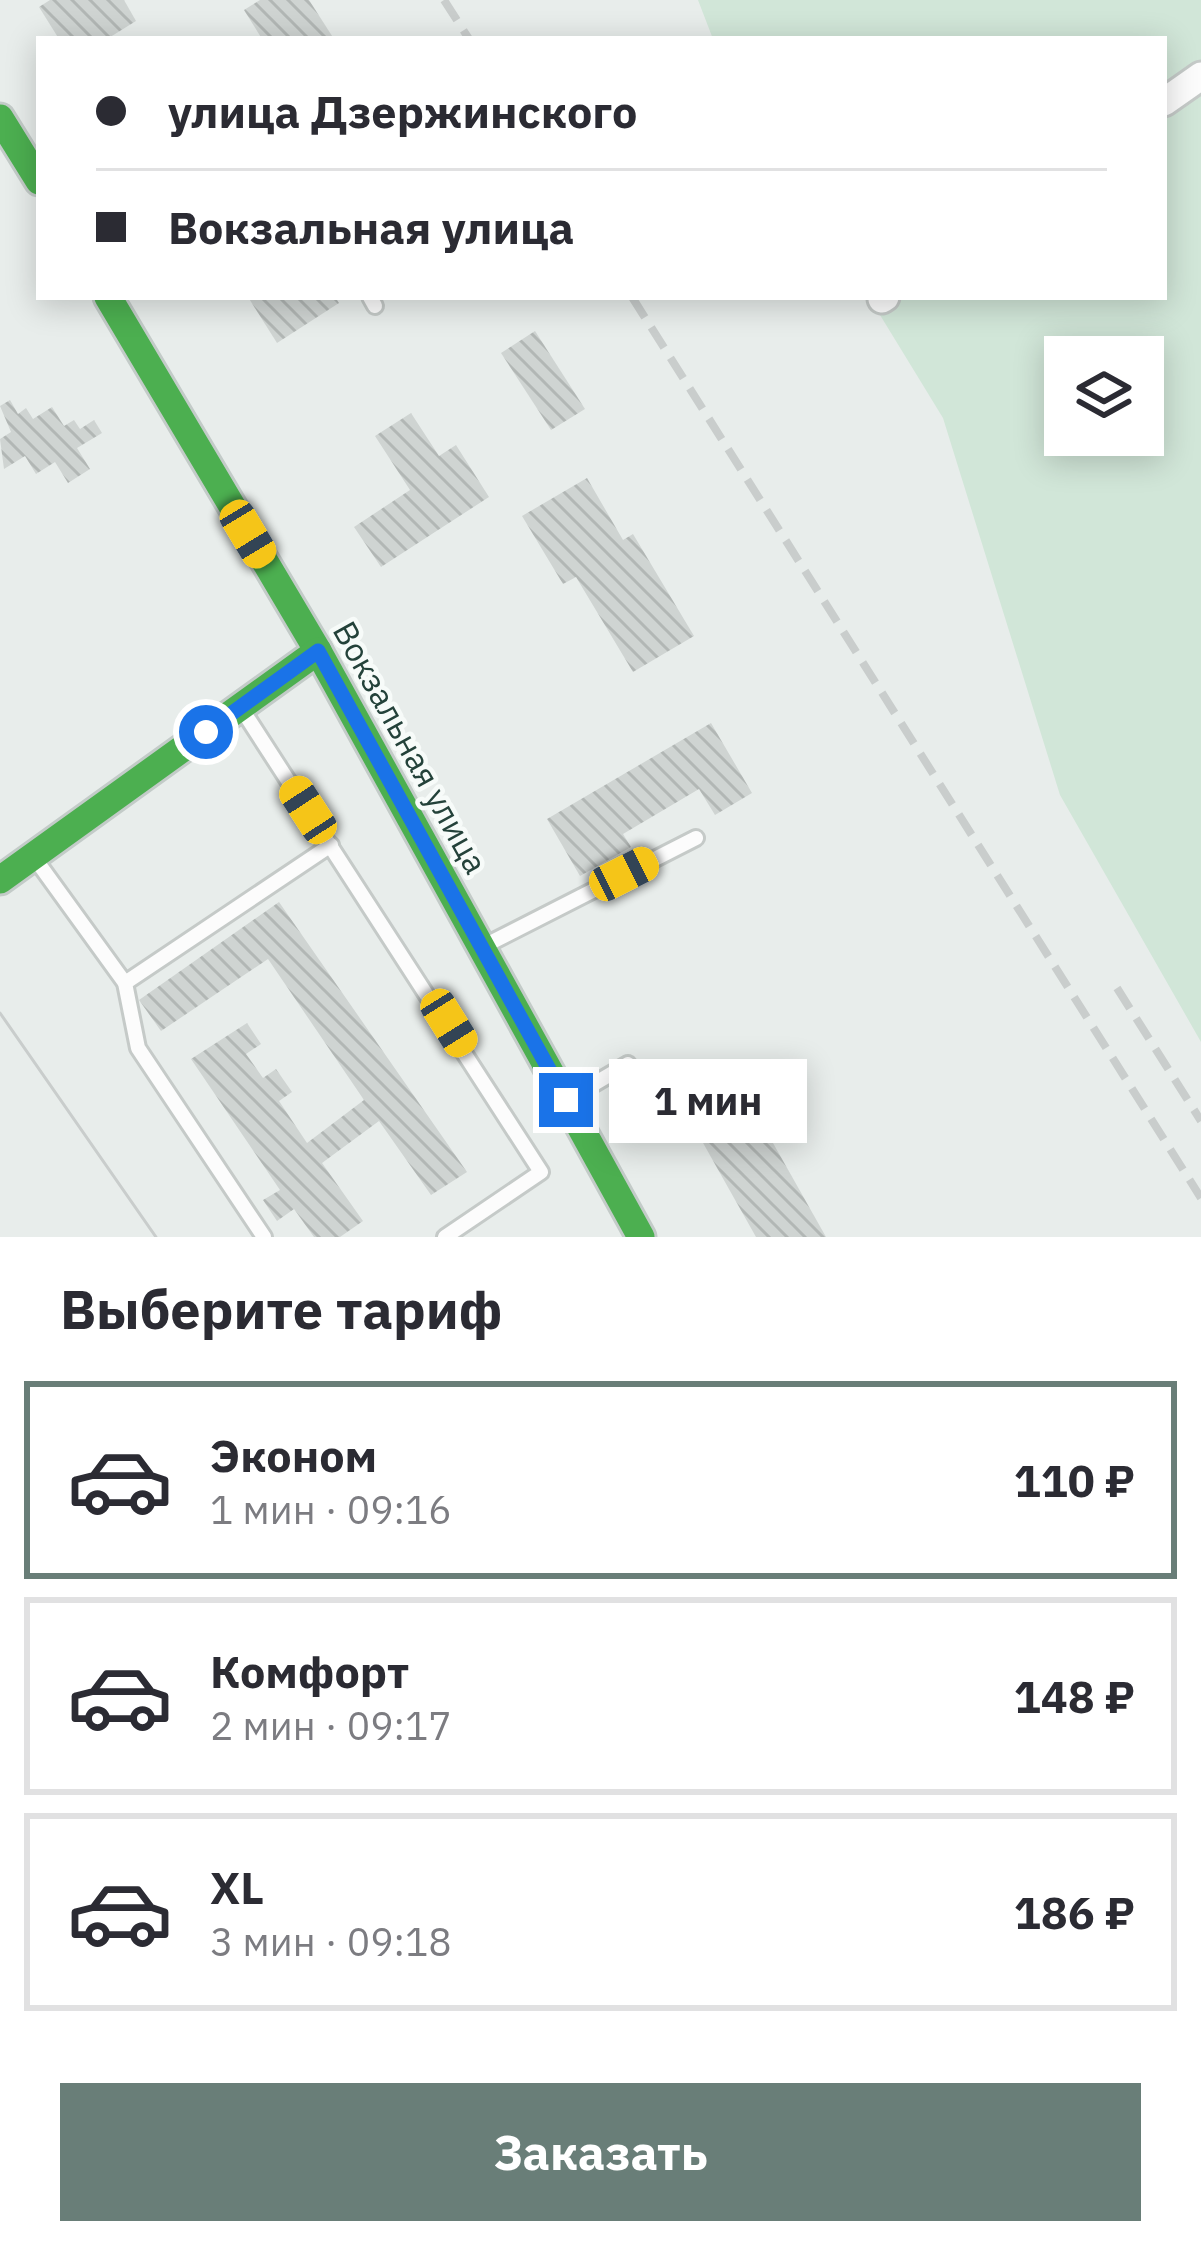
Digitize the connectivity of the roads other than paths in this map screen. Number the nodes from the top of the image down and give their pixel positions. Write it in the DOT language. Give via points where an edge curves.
graph roads {
  1 [pos="1201,76"];
  2 [pos="1167,100"];
  3 [pos="0,118"];
  4 [pos="31,150"];
  5 [pos="110,300"];
  6 [pos="318,651"];
  7 [pos="240,707"];
  8 [pos="696,838"];
  9 [pos="331,845"];
  10 [pos="33,856"];
  11 [pos="0,880"];
  12 [pos="481,947"];
  13 [pos="125,983"];
  14 [pos="628,1064"];
  15 [pos="566,1100"];
  16 [pos="264,1237"];
  17 [pos="445,1237"];
  18 [pos="641,1237"];
  1 -- 2 [label="street"];
  3 -- 4 [label="main road"];
  5 -- 6 [label="main road, Вокзальная улица"];
  6 -- 7 [label="main road"];
  6 -- 12 [label="main road, Вокзальная улица"];
  7 -- 9 [label="lane"];
  7 -- 10 [label="main road"];
  8 -- 12 [label="lane"];
  9 -- 13 [label="lane"];
  9 -- 17 [label="lane" via="542,1172"];
  10 -- 11 [label="main road"];
  10 -- 13 [label="lane"];
  12 -- 15 [label="main road, Вокзальная улица"];
  13 -- 16 [label="lane" via="138,1048"];
  14 -- 15 [label="lane"];
  15 -- 18 [label="main road, Вокзальная улица"];
}
